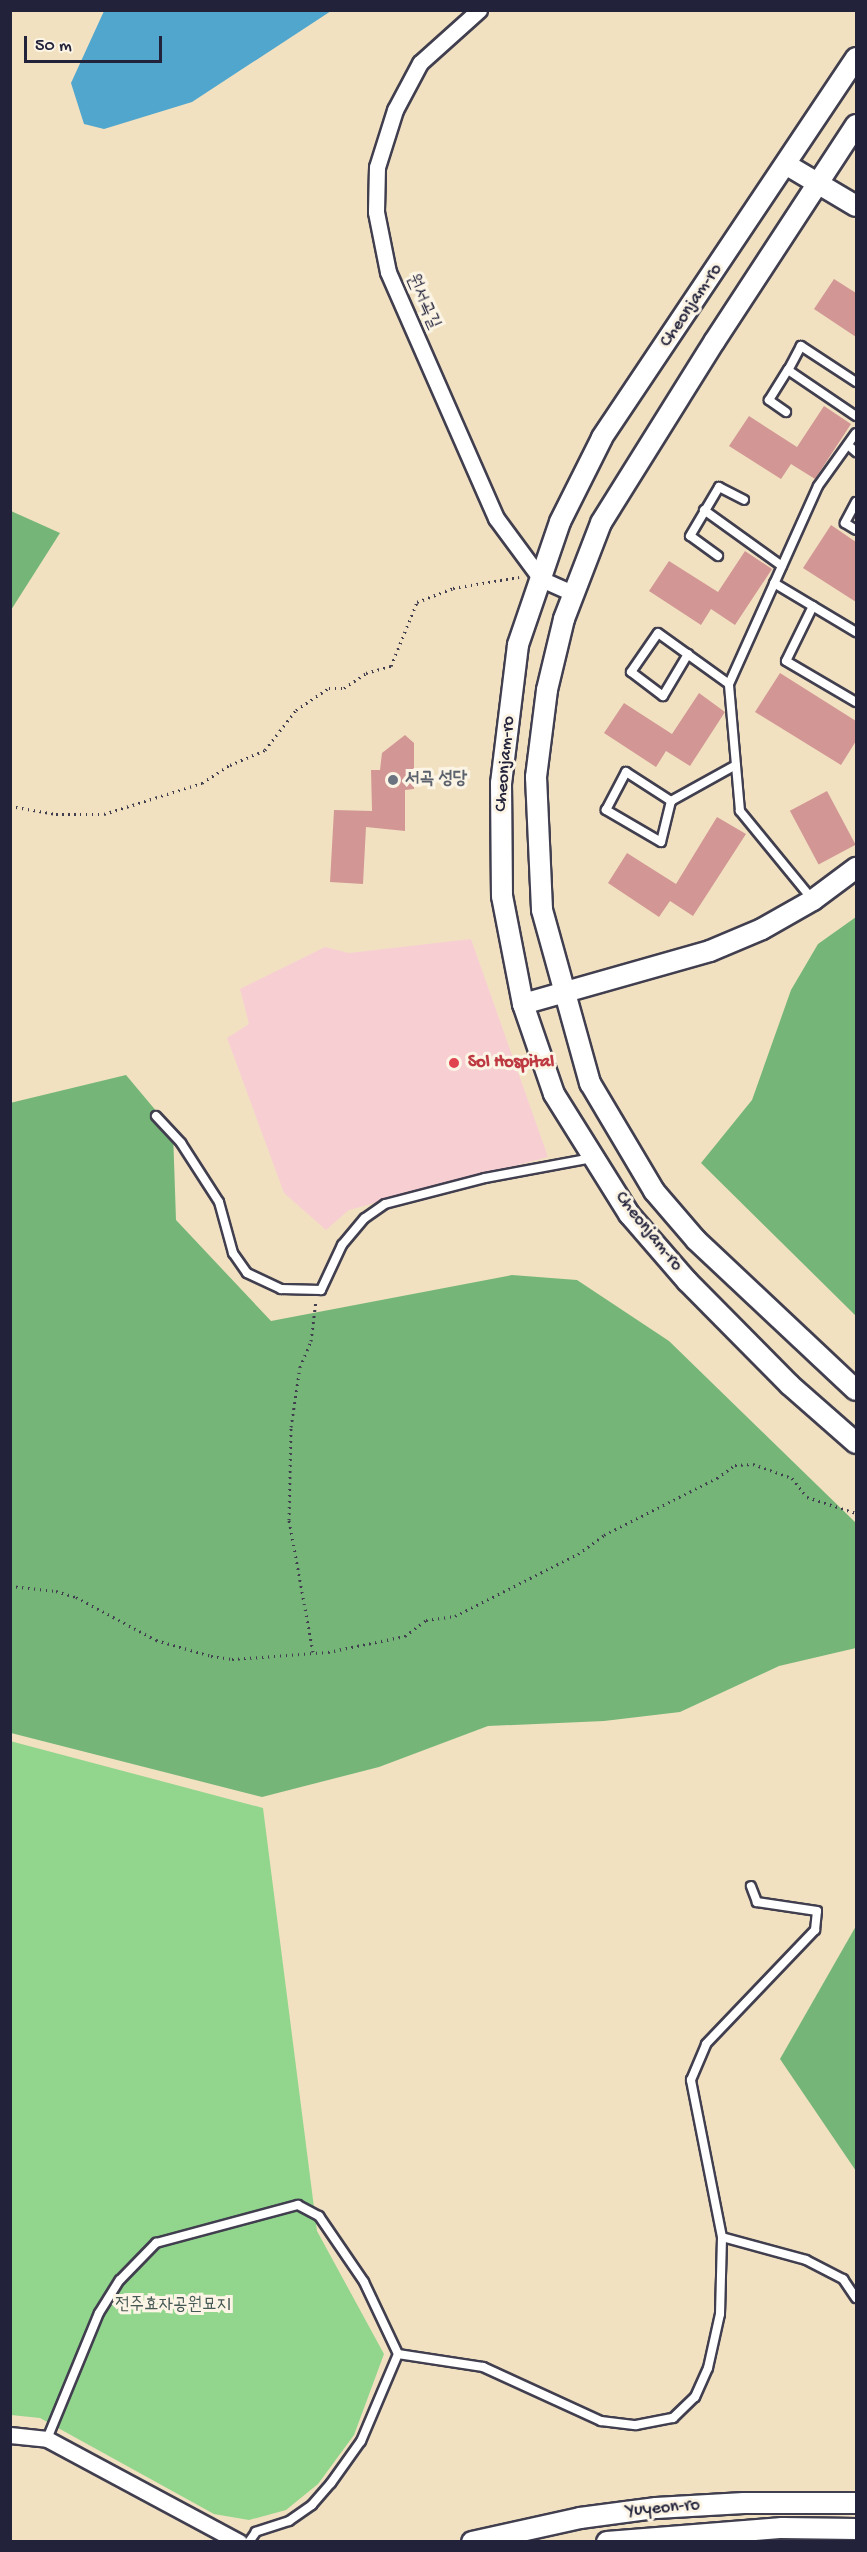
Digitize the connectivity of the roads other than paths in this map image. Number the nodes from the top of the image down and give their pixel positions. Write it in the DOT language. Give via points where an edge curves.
graph roads {
  1 [pos="479,10"];
  2 [pos="856,58"];
  3 [pos="856,125"];
  4 [pos="787,165"];
  5 [pos="818,185"];
  6 [pos="856,206"];
  7 [pos="788,370"];
  8 [pos="856,382"];
  9 [pos="786,412"];
  10 [pos="856,416"];
  11 [pos="856,433"];
  12 [pos="848,445"];
  13 [pos="856,452"];
  14 [pos="744,500"];
  15 [pos="856,502"];
  16 [pos="704,510"];
  17 [pos="856,530"];
  18 [pos="718,556"];
  19 [pos="782,566"];
  20 [pos="538,576"];
  21 [pos="774,583"];
  22 [pos="573,593"];
  23 [pos="813,606"];
  24 [pos="856,632"];
  25 [pos="688,654"];
  26 [pos="729,684"];
  27 [pos="856,702"];
  28 [pos="736,765"];
  29 [pos="671,801"];
  30 [pos="856,868"];
  31 [pos="813,900"];
  32 [pos="563,995"];
  33 [pos="523,1004"];
  34 [pos="156,1116"];
  35 [pos="592,1158"];
  36 [pos="856,1390"];
  37 [pos="856,1443"];
  38 [pos="751,1886"];
  39 [pos="722,2237"];
  40 [pos="856,2298"];
  41 [pos="398,2354"];
  42 [pos="10,2435"];
  43 [pos="46,2439"];
  44 [pos="856,2503"];
  45 [pos="856,2529"];
  46 [pos="239,2541"];
  47 [pos="249,2541"];
  48 [pos="472,2541"];
  49 [pos="607,2541"];
  1 -- 20 [label="street, 원서곡길" via="420,63 395,110 377,168 376,212 392,283 496,518"];
  2 -- 4 [label="street, Cheonjam-ro"];
  3 -- 5 [label="street, Cheonjam-ro"];
  4 -- 5 [label="street"];
  4 -- 20 [label="street, Cheonjam-ro" via="602,438"];
  5 -- 6 [label="street"];
  5 -- 22 [label="street, Cheonjam-ro" via="602,523"];
  7 -- 8 [label="lane" via="801,346"];
  7 -- 9 [label="lane" via="769,400"];
  7 -- 10 [label="lane"];
  11 -- 12 [label="lane"];
  12 -- 13 [label="lane"];
  12 -- 19 [label="lane" via="818,486"];
  14 -- 16 [label="lane" via="719,487"];
  15 -- 17 [label="lane" via="845,523"];
  16 -- 18 [label="lane" via="690,536"];
  16 -- 19 [label="lane"];
  19 -- 21 [label="lane"];
  20 -- 22 [label="street"];
  20 -- 33 [label="street, Cheonjam-ro" via="518,645 501,783 502,896"];
  21 -- 23 [label="lane"];
  21 -- 26 [label="lane"];
  22 -- 32 [label="street, Cheonjam-ro" via="547,690 536,777 542,910"];
  23 -- 24 [label="lane"];
  23 -- 27 [label="lane" via="786,661"];
  25 -- 25 [label="lane" via="658,633 631,672 663,696"];
  25 -- 26 [label="lane"];
  26 -- 28 [label="lane"];
  28 -- 29 [label="lane"];
  28 -- 31 [label="lane" via="740,811"];
  29 -- 29 [label="lane" via="626,772 606,810 661,842"];
  30 -- 31 [label="street"];
  31 -- 32 [label="street" via="762,929 710,951"];
  32 -- 33 [label="street"];
  32 -- 36 [label="street, Cheonjam-ro" via="590,1083 654,1191 696,1240"];
  33 -- 35 [label="street, Cheonjam-ro" via="554,1094"];
  34 -- 35 [label="lane" via="181,1143 219,1202 232,1253 247,1273 281,1289 321,1290 342,1245 365,1218 385,1204 485,1178"];
  35 -- 37 [label="street, Cheonjam-ro" via="629,1214 687,1281 790,1385"];
  38 -- 39 [label="lane" via="757,1902 817,1911 815,1930 706,2044 691,2080"];
  39 -- 40 [label="lane" via="806,2260 843,2279"];
  39 -- 41 [label="lane" via="720,2314 708,2368 695,2397 673,2418 636,2425 601,2421 483,2367"];
  41 -- 43 [label="lane" via="364,2282 319,2216 298,2205 270,2211 156,2243 120,2280 99,2313"];
  41 -- 47 [label="lane" via="361,2441 331,2484 312,2505 289,2521 256,2532"];
  42 -- 43 [label="street"];
  43 -- 46 [label="street"];
  44 -- 48 [label="street, Yuyeon-ro" via="656,2508 569,2520"];
  45 -- 49 [label="street, Yuyeon-ro" via="782,2528"];
}
